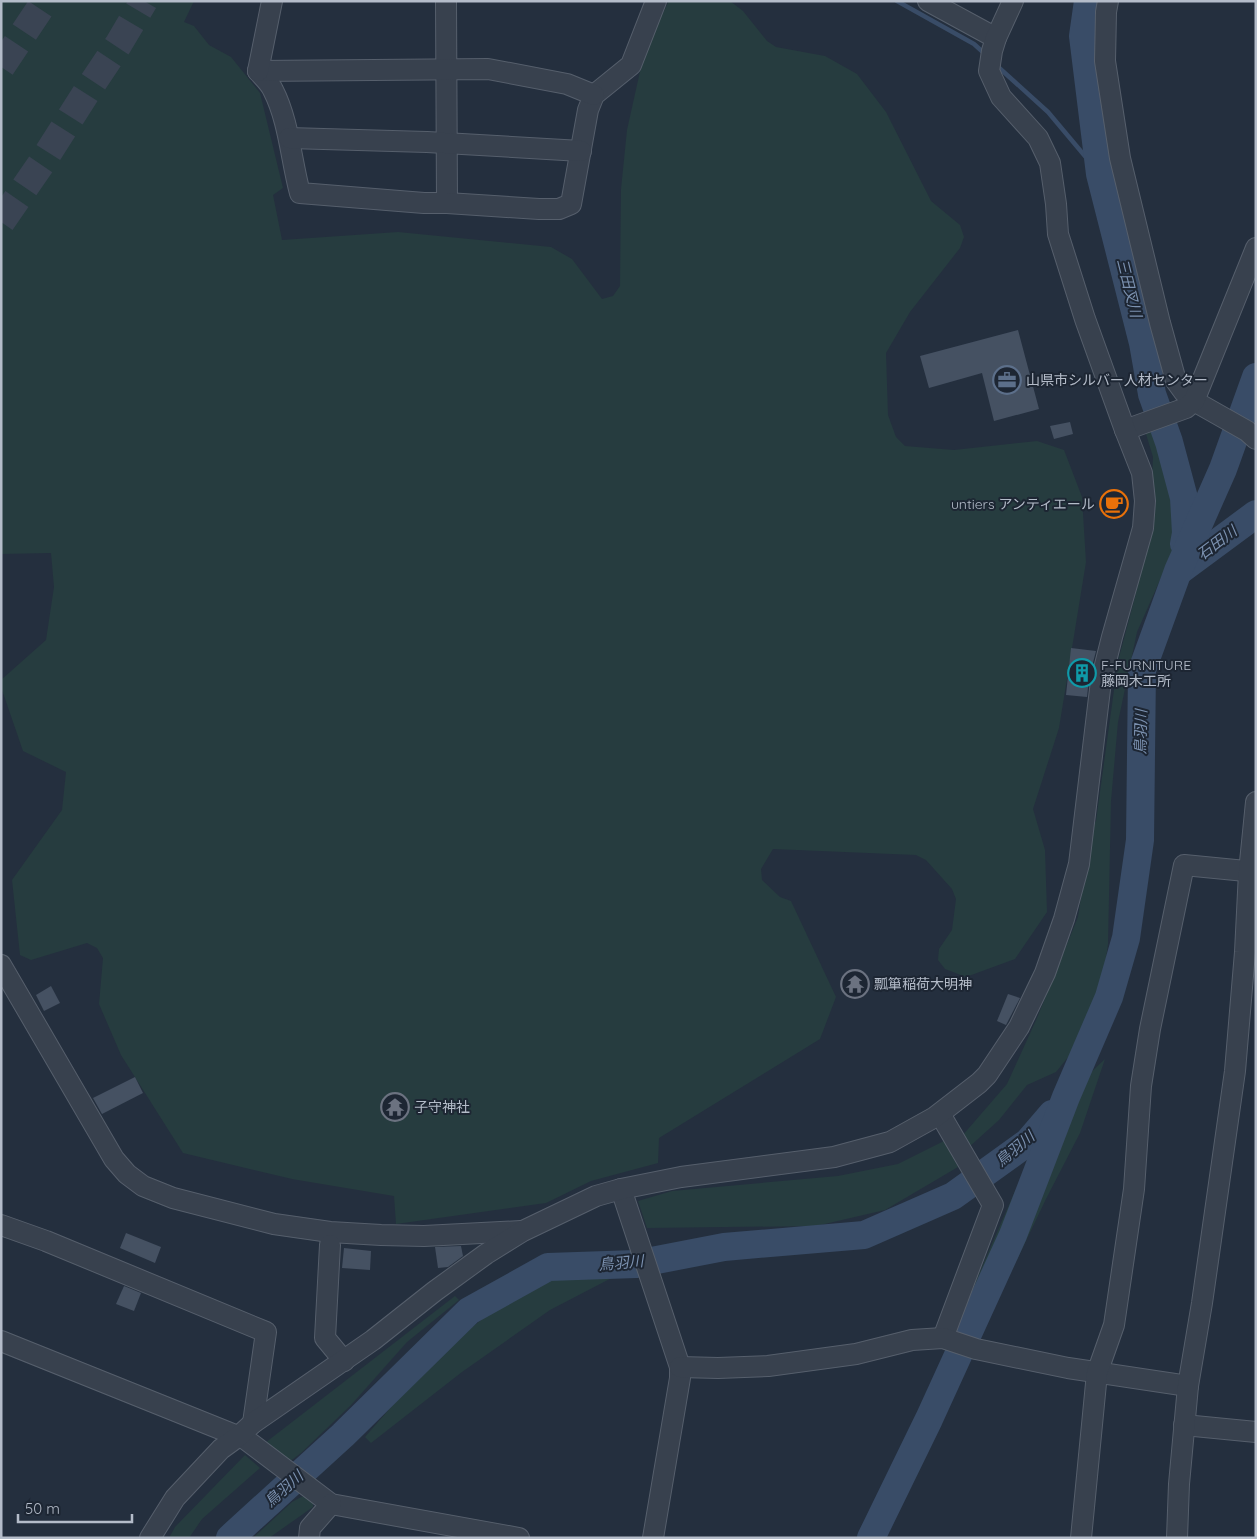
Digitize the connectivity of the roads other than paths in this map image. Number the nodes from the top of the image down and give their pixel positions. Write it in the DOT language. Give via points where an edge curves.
graph roads {
  1 [pos="272,1"];
  2 [pos="446,1"];
  3 [pos="656,1"];
  4 [pos="928,1"];
  5 [pos="1013,1"];
  6 [pos="1108,1"];
  7 [pos="993,54"];
  8 [pos="446,70"];
  9 [pos="258,71"];
  10 [pos="594,95"];
  11 [pos="289,138"];
  12 [pos="446,144"];
  13 [pos="581,151"];
  14 [pos="447,202"];
  15 [pos="1256,248"];
  16 [pos="1196,406"];
  17 [pos="1129,429"];
  18 [pos="1256,439"];
  19 [pos="1256,802"];
  20 [pos="1252,872"];
  21 [pos="1,966"];
  22 [pos="940,1114"];
  23 [pos="622,1192"];
  24 [pos="1,1225"];
  25 [pos="523,1231"];
  26 [pos="330,1245"];
  27 [pos="943,1338"];
  28 [pos="1,1341"];
  29 [pos="344,1361"];
  30 [pos="680,1367"];
  31 [pos="1097,1373"];
  32 [pos="1188,1386"];
  33 [pos="1184,1424"];
  34 [pos="1256,1432"];
  35 [pos="246,1433"];
  36 [pos="325,1499"];
  37 [pos="473,1534"];
  38 [pos="150,1538"];
  39 [pos="309,1538"];
  40 [pos="518,1538"];
  41 [pos="654,1538"];
  42 [pos="1081,1538"];
  43 [pos="1177,1538"];
  1 -- 9 [label="street"];
  2 -- 8 [label="street"];
  3 -- 10 [label="street" via="631,65"];
  4 -- 7 [label="street"];
  5 -- 7 [label="street"];
  6 -- 16 [label="street" via="1105,61 1120,158 1176,381"];
  7 -- 17 [label="street" via="1001,97 1038,138 1050,163 1058,234 1085,319"];
  8 -- 9 [label="street"];
  8 -- 10 [label="street" via="488,69 567,84"];
  8 -- 12 [label="street"];
  9 -- 11 [label="street" via="273,89"];
  10 -- 13 [label="street"];
  11 -- 12 [label="street"];
  11 -- 14 [label="street" via="300,193"];
  12 -- 13 [label="street"];
  12 -- 14 [label="street"];
  13 -- 14 [label="street" via="571,204 559,209"];
  15 -- 16 [label="street"];
  16 -- 17 [label="street"];
  16 -- 18 [label="street" via="1247,431"];
  17 -- 22 [label="street" via="1142,473 1143,528 1101,681 1079,864 1064,919 1045,973 1019,1027 987,1076"];
  19 -- 20 [label="street"];
  20 -- 31 [label="street" via="1184,864 1140,1086 1134,1189 1114,1325"];
  20 -- 32 [label="street" via="1235,1071"];
  21 -- 25 [label="street" via="114,1159 143,1186 173,1198 274,1224 330,1232 424,1236"];
  22 -- 23 [label="street" via="890,1142 834,1157 681,1177"];
  22 -- 27 [label="street" via="994,1205"];
  23 -- 25 [label="street" via="596,1196"];
  23 -- 30 [label="street"];
  24 -- 35 [label="street" via="266,1332"];
  25 -- 29 [label="street" via="435,1291"];
  26 -- 29 [label="street" via="325,1338"];
  27 -- 30 [label="street" via="912,1340 856,1354 768,1366"];
  27 -- 31 [label="street" via="976,1349"];
  28 -- 35 [label="street"];
  29 -- 35 [label="street"];
  30 -- 41 [label="street"];
  31 -- 32 [label="street"];
  31 -- 42 [label="street"];
  32 -- 33 [label="street"];
  33 -- 34 [label="street"];
  33 -- 43 [label="street"];
  35 -- 36 [label="street"];
  35 -- 38 [label="street" via="221,1449 175,1498"];
  36 -- 37 [label="street"];
  36 -- 39 [label="street" via="310,1528"];
  37 -- 40 [label="street"];
}
